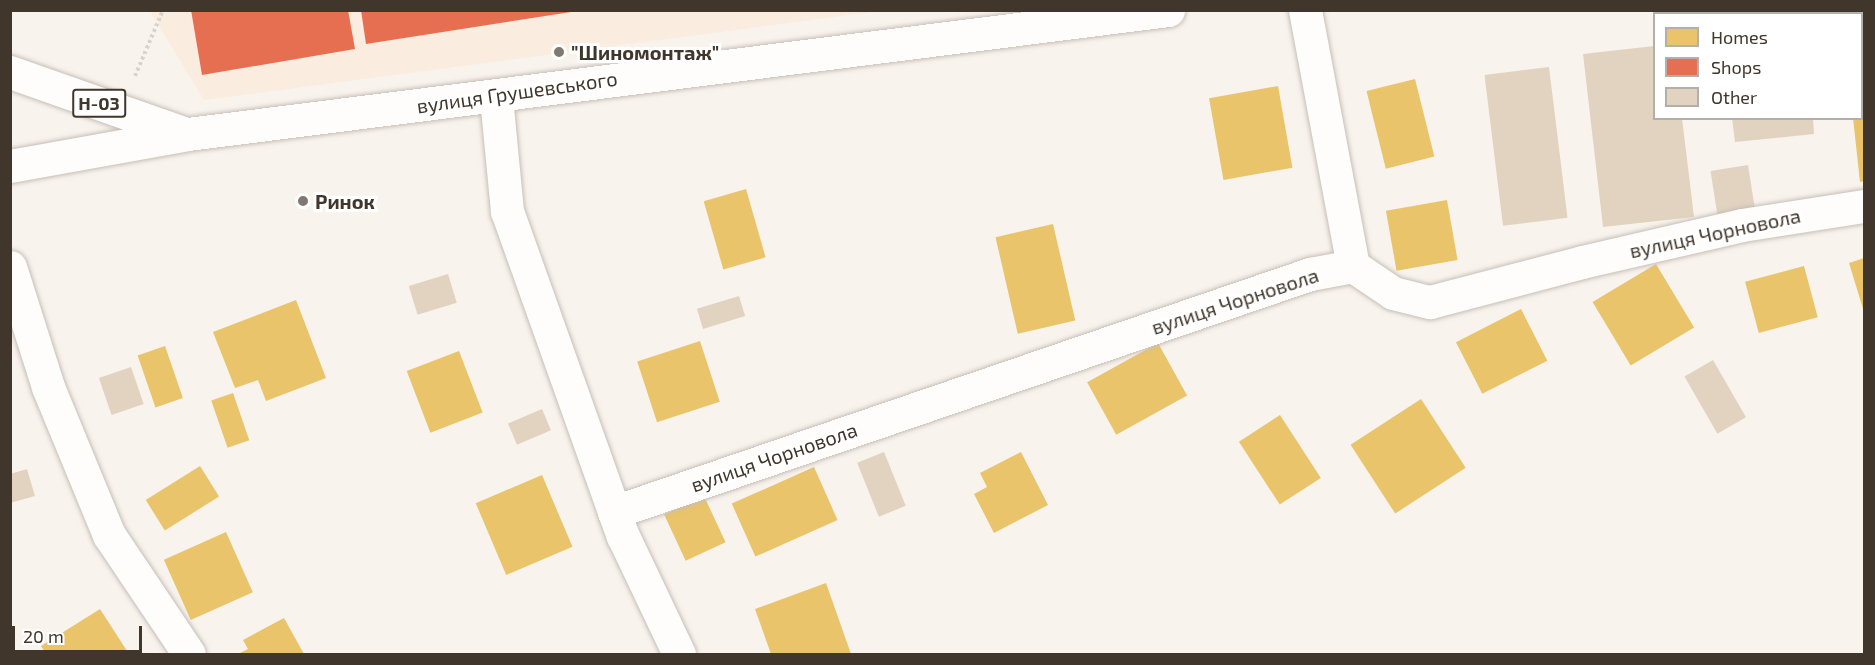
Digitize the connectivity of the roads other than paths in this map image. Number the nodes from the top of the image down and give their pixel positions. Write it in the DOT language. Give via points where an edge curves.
graph roads {
  1 [pos="1168,10"];
  2 [pos="1305,10"];
  3 [pos="10,72"];
  4 [pos="496,97"];
  5 [pos="188,134"];
  6 [pos="10,166"];
  7 [pos="1864,206"];
  8 [pos="1353,266"];
  9 [pos="10,267"];
  10 [pos="614,512"];
  11 [pos="189,654"];
  12 [pos="680,654"];
  1 -- 4 [label="street, вулиця Грушевського / Н-03"];
  2 -- 8 [label="street"];
  3 -- 5 [label="street, Н-03"];
  4 -- 5 [label="street, вулиця Грушевського / Н-03"];
  4 -- 10 [label="street" via="507,211"];
  5 -- 6 [label="street, вулиця Грушевського / Н-03"];
  7 -- 8 [label="street, вулиця Чорновола" via="1742,225 1430,302 1393,293"];
  8 -- 10 [label="street, вулиця Чорновола" via="1299,278"];
  9 -- 11 [label="street" via="48,387 109,535"];
  10 -- 12 [label="street"];
}
